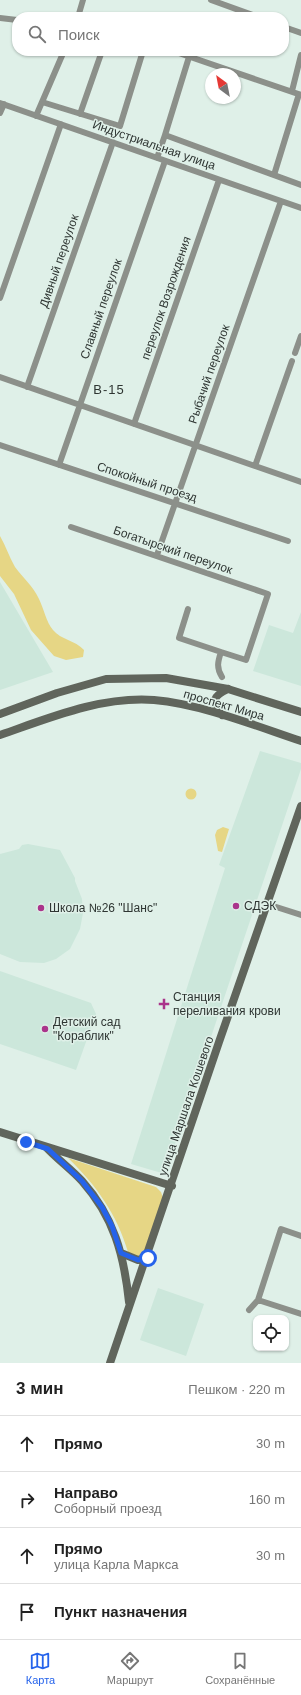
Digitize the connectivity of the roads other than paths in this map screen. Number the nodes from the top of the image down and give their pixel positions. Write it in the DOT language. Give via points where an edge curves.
graph roads {
  1 [pos="83,0"];
  2 [pos="211,0"];
  3 [pos="79,12"];
  4 [pos="244,12"];
  5 [pos="0,18"];
  6 [pos="12,19"];
  7 [pos="289,29"];
  8 [pos="301,33"];
  9 [pos="301,55"];
  10 [pos="60,56"];
  11 [pos="100,56"];
  12 [pos="141,56"];
  13 [pos="189,57"];
  14 [pos="292,91"];
  15 [pos="300,95"];
  16 [pos="42,102"];
  17 [pos="2,104"];
  18 [pos="0,114"];
  19 [pos="80,114"];
  20 [pos="36,116"];
  21 [pos="61,124"];
  22 [pos="165,135"];
  23 [pos="112,142"];
  24 [pos="157,158"];
  25 [pos="165,160"];
  26 [pos="274,175"];
  27 [pos="219,180"];
  28 [pos="301,185"];
  29 [pos="281,201"];
  30 [pos="301,208"];
  31 [pos="0,298"];
  32 [pos="301,336"];
  33 [pos="295,353"];
  34 [pos="292,361"];
  35 [pos="0,377"];
  36 [pos="27,387"];
  37 [pos="79,405"];
  38 [pos="134,424"];
  39 [pos="0,445"];
  40 [pos="195,445"];
  41 [pos="59,465"];
  42 [pos="255,466"];
  43 [pos="301,482"];
  44 [pos="176,503"];
  45 [pos="71,527"];
  46 [pos="288,541"];
  47 [pos="157,555"];
  48 [pos="188,609"];
  49 [pos="221,652"];
  50 [pos="222,676"];
  51 [pos="228,689"];
  52 [pos="301,712"];
  53 [pos="0,714"];
  54 [pos="222,715"];
  55 [pos="0,735"];
  56 [pos="301,741"];
  57 [pos="301,806"];
  58 [pos="301,813"];
  59 [pos="270,905"];
  60 [pos="301,915"];
  61 [pos="0,1133"];
  62 [pos="47,1148"];
  63 [pos="171,1187"];
  64 [pos="301,1236"];
  65 [pos="121,1253"];
  66 [pos="146,1258"];
  67 [pos="258,1300"];
  68 [pos="130,1308"];
  69 [pos="249,1310"];
  70 [pos="301,1314"];
  71 [pos="112,1363"];
  1 -- 3 [label="street"];
  2 -- 4 [label="street"];
  5 -- 6 [label="street"];
  7 -- 8 [label="street"];
  9 -- 14 [label="street"];
  10 -- 16 [label="street"];
  11 -- 19 [label="street"];
  12 -- 19 [label="street" via="120,126"];
  13 -- 14 [label="street"];
  13 -- 22 [label="street"];
  14 -- 15 [label="street"];
  15 -- 26 [label="street"];
  16 -- 19 [label="street"];
  16 -- 20 [label="street"];
  17 -- 18 [label="street"];
  17 -- 20 [label="street, Индустриальная улица"];
  20 -- 21 [label="street, Индустриальная улица"];
  21 -- 23 [label="street, Индустриальная улица"];
  21 -- 31 [label="street"];
  22 -- 24 [label="street"];
  22 -- 26 [label="street"];
  23 -- 24 [label="street, Индустриальная улица"];
  23 -- 36 [label="street, Дивный переулок"];
  24 -- 25 [label="street, Индустриальная улица"];
  25 -- 27 [label="street, Индустриальная улица"];
  25 -- 37 [label="street, Славный переулок"];
  26 -- 28 [label="street"];
  27 -- 29 [label="street, Индустриальная улица"];
  27 -- 38 [label="street, переулок Возрождения"];
  29 -- 30 [label="street, Индустриальная улица"];
  29 -- 40 [label="street, Рыбачий переулок"];
  32 -- 33 [label="street"];
  34 -- 42 [label="street"];
  35 -- 36 [label="street"];
  36 -- 37 [label="street"];
  37 -- 38 [label="street"];
  37 -- 41 [label="street, Славный переулок"];
  38 -- 40 [label="street"];
  39 -- 41 [label="street, Спокойный проезд"];
  40 -- 42 [label="street"];
  40 -- 44 [label="street, Рыбачий переулок"];
  41 -- 44 [label="street, Спокойный проезд"];
  42 -- 43 [label="street"];
  44 -- 46 [label="street, Спокойный проезд"];
  44 -- 47 [label="street, Рыбачий переулок"];
  45 -- 47 [label="street, Богатырский переулок"];
  47 -- 49 [label="street, Богатырский переулок" via="268,594 246,660"];
  48 -- 49 [label="street" via="179,638"];
  49 -- 50 [label="street" via="217,664 218,672"];
  51 -- 52 [label="street, проспект Мира"];
  51 -- 53 [label="street, проспект Мира" via="166,678 106,679 57,692"];
  51 -- 54 [label="street" via="218,694 215,699 215,707"];
  54 -- 55 [label="street, проспект Мира" via="154,700 108,702 61,714"];
  54 -- 56 [label="street, проспект Мира"];
  57 -- 63 [label="street"];
  58 -- 59 [label="street, улица Маршала Кошевого"];
  59 -- 60 [label="street"];
  59 -- 63 [label="street, улица Маршала Кошевого"];
  61 -- 62 [label="street"];
  62 -- 63 [label="street"];
  62 -- 65 [label="street" via="82,1181 102,1207"];
  63 -- 66 [label="street, улица Маршала Кошевого"];
  64 -- 67 [label="street" via="281,1229"];
  65 -- 66 [label="street" via="138,1260"];
  65 -- 68 [label="street"];
  66 -- 68 [label="street, улица Маршала Кошевого"];
  67 -- 69 [label="street"];
  67 -- 70 [label="street"];
  68 -- 71 [label="street, улица Маршала Кошевого"];
}
